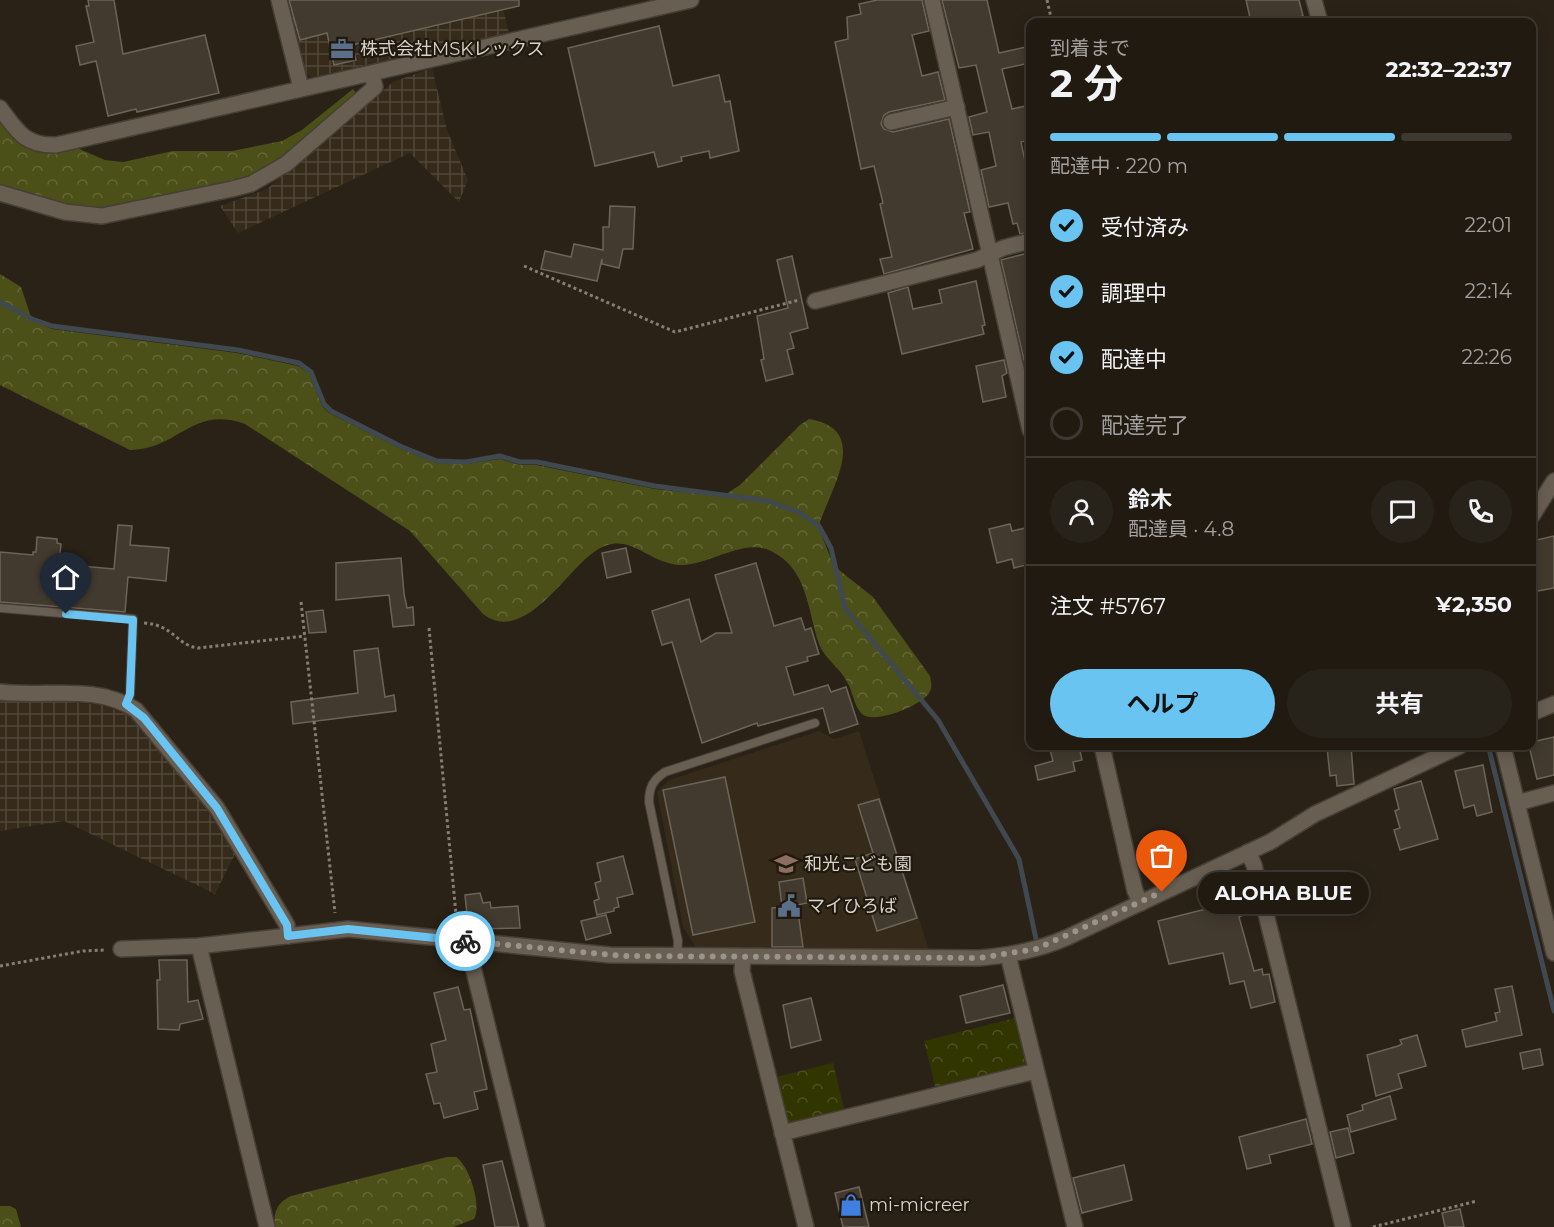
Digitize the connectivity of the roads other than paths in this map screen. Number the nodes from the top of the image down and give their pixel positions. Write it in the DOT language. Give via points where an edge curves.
graph roads {
  1 [pos="279,0"];
  2 [pos="691,0"];
  3 [pos="932,0"];
  4 [pos="1314,0"];
  5 [pos="644,5"];
  6 [pos="1319,18"];
  7 [pos="372,74"];
  8 [pos="301,88"];
  9 [pos="957,107"];
  10 [pos="0,108"];
  11 [pos="891,123"];
  12 [pos="0,193"];
  13 [pos="1026,242"];
  14 [pos="990,254"];
  15 [pos="815,301"];
  16 [pos="1026,412"];
  17 [pos="1554,481"];
  18 [pos="1536,510"];
  19 [pos="0,608"];
  20 [pos="0,692"];
  21 [pos="126,704"];
  22 [pos="1554,704"];
  23 [pos="1536,711"];
  24 [pos="815,723"];
  25 [pos="1103,750"];
  26 [pos="1451,750"];
  27 [pos="1504,750"];
  28 [pos="1554,793"];
  29 [pos="1517,803"];
  30 [pos="1248,852"];
  31 [pos="1141,903"];
  32 [pos="288,936"];
  33 [pos="464,941"];
  34 [pos="199,946"];
  35 [pos="121,949"];
  36 [pos="1554,953"];
  37 [pos="1008,955"];
  38 [pos="677,956"];
  39 [pos="742,957"];
  40 [pos="1036,1071"];
  41 [pos="782,1133"];
  42 [pos="267,1227"];
  43 [pos="537,1227"];
  44 [pos="806,1227"];
  45 [pos="1075,1227"];
  46 [pos="1343,1227"];
  1 -- 8 [label="street"];
  2 -- 5 [label="street"];
  3 -- 9 [label="street"];
  4 -- 6 [label="street"];
  5 -- 7 [label="street"];
  7 -- 8 [label="street"];
  7 -- 12 [label="street" via="375,87 286,164 251,184 102,216 65,213"];
  8 -- 10 [label="street" via="56,145 27,140"];
  9 -- 11 [label="street"];
  9 -- 14 [label="street"];
  13 -- 14 [label="street"];
  14 -- 15 [label="street"];
  14 -- 16 [label="street"];
  17 -- 18 [label="street"];
  19 -- 21 [label="lane" via="133,620 130,694"];
  20 -- 21 [label="street" via="55,692 104,697"];
  21 -- 32 [label="street" via="144,718 217,808 287,925"];
  22 -- 23 [label="street"];
  24 -- 38 [label="lane" via="665,772 649,789 678,941"];
  25 -- 31 [label="street"];
  26 -- 30 [label="street" via="1315,814"];
  27 -- 29 [label="street"];
  28 -- 29 [label="street"];
  29 -- 36 [label="street"];
  30 -- 31 [label="street"];
  30 -- 46 [label="street"];
  31 -- 37 [label="street" via="1062,939"];
  32 -- 33 [label="street" via="348,929"];
  32 -- 34 [label="street"];
  33 -- 38 [label="street" via="610,956"];
  33 -- 43 [label="street"];
  34 -- 35 [label="street"];
  34 -- 42 [label="street"];
  37 -- 39 [label="street"];
  37 -- 40 [label="street"];
  38 -- 39 [label="street"];
  39 -- 41 [label="street" via="742,971"];
  40 -- 41 [label="street"];
  40 -- 45 [label="street"];
  41 -- 44 [label="street"];
}
